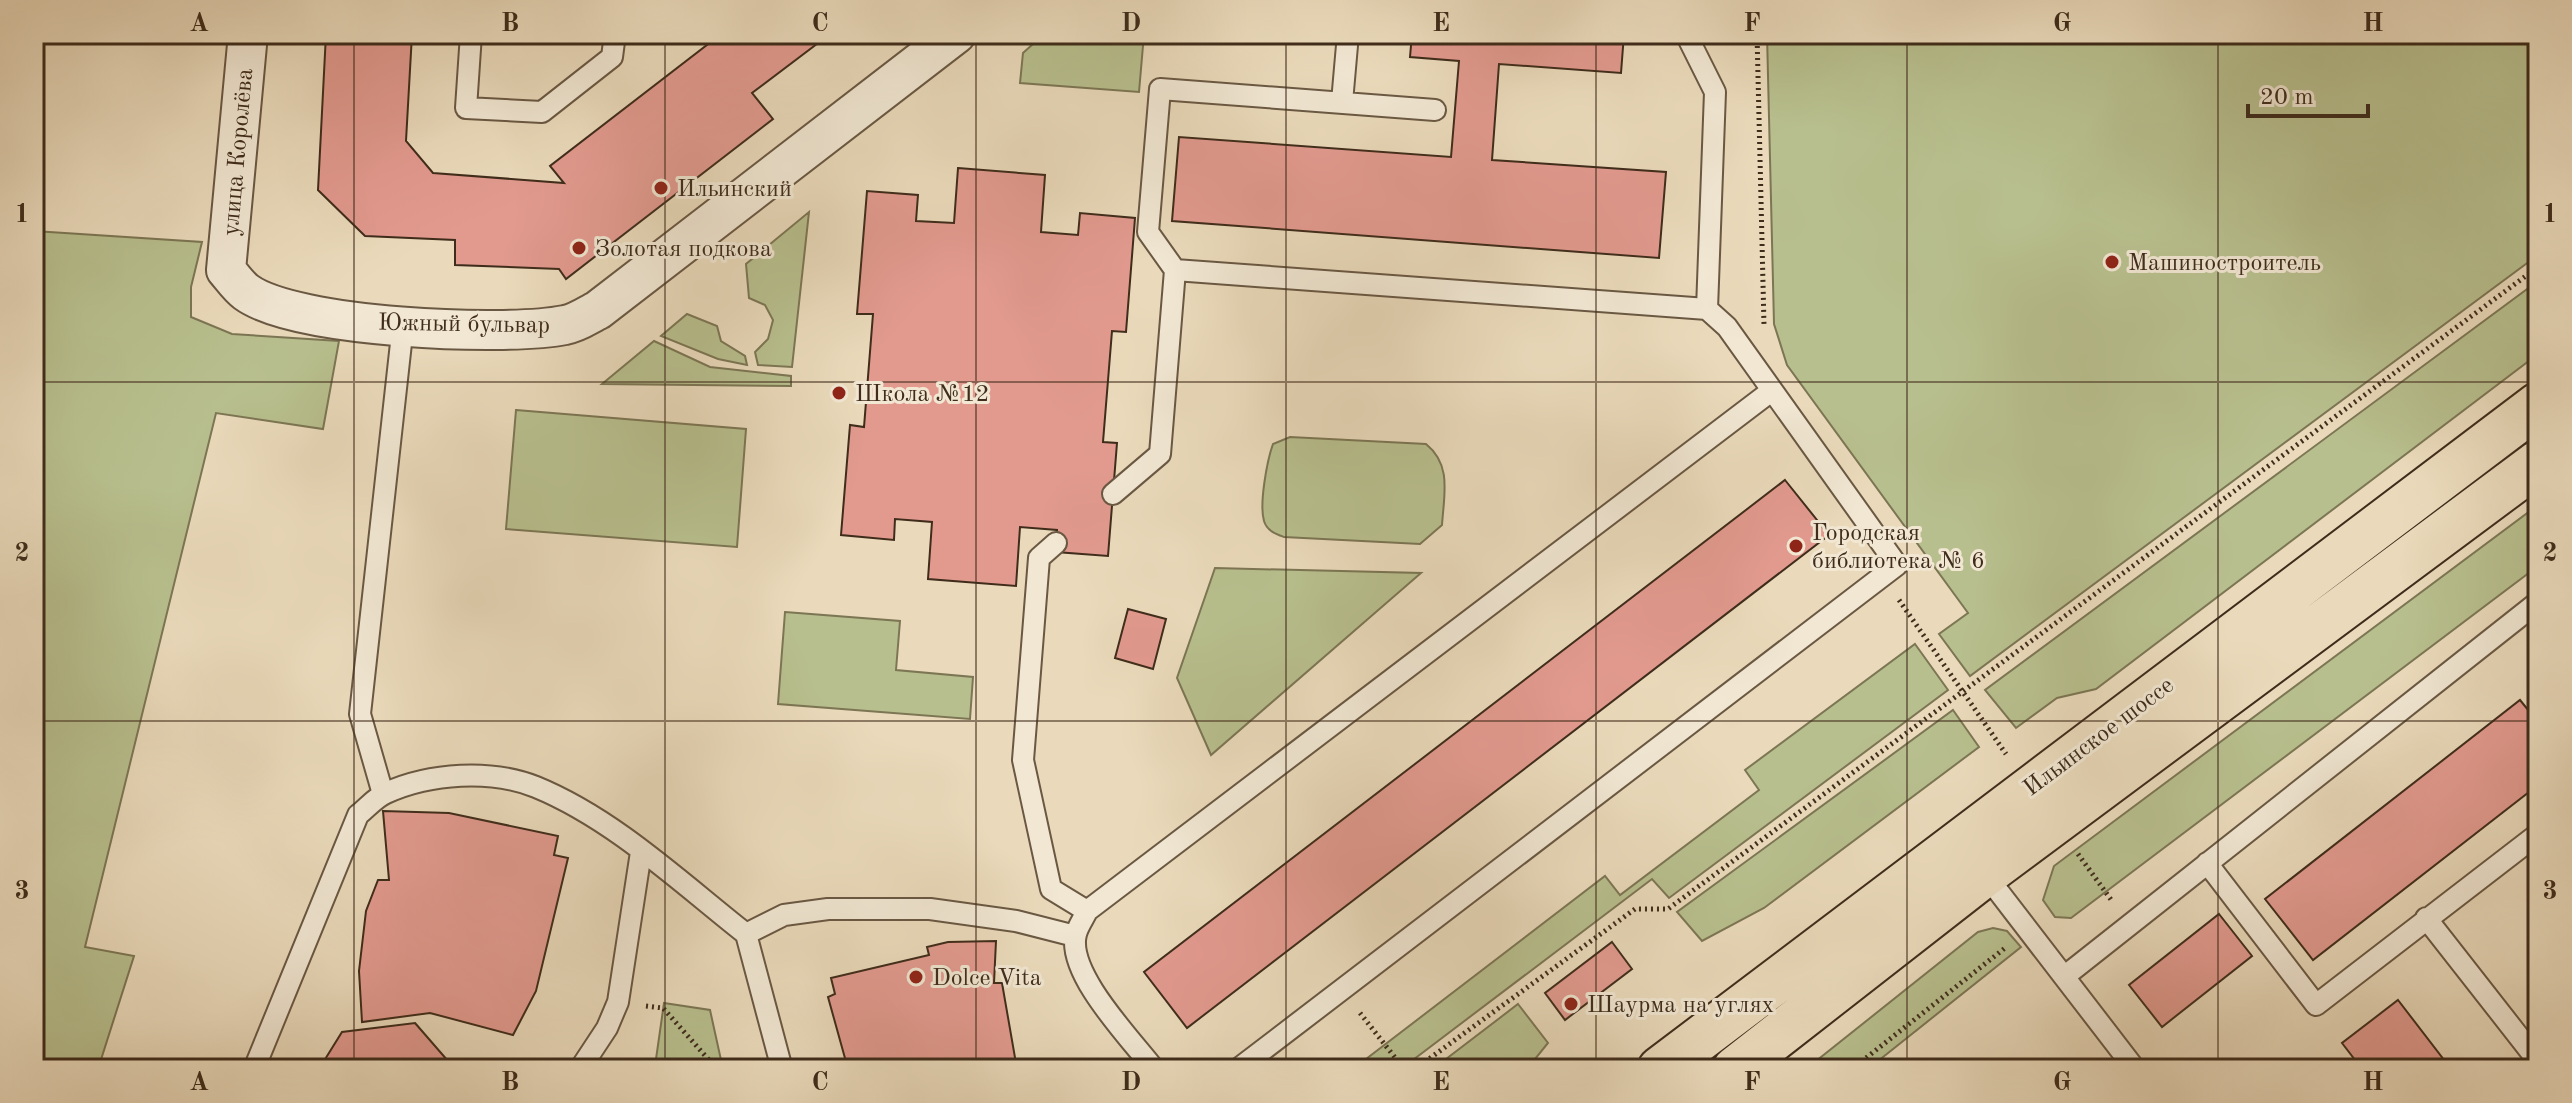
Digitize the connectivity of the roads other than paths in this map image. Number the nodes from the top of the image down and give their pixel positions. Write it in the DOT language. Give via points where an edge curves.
graph roads {
  1 [pos="248,34"];
  2 [pos="471,34"];
  3 [pos="615,34"];
  4 [pos="956,34"];
  5 [pos="1348,34"];
  6 [pos="1686,34"];
  7 [pos="1342,102"];
  8 [pos="1435,110"];
  9 [pos="226,270"];
  10 [pos="1175,270"];
  11 [pos="1707,309"];
  12 [pos="403,325"];
  13 [pos="1770,392"];
  14 [pos="2538,405"];
  15 [pos="2538,463"];
  16 [pos="1113,494"];
  17 [pos="1056,543"];
  18 [pos="2538,602"];
  19 [pos="383,794"];
  20 [pos="2538,834"];
  21 [pos="641,852"];
  22 [pos="2207,863"];
  23 [pos="1985,874"];
  24 [pos="1087,911"];
  25 [pos="2426,918"];
  26 [pos="746,934"];
  27 [pos="1075,936"];
  28 [pos="2065,976"];
  29 [pos="2538,1061"];
  30 [pos="254,1069"];
  31 [pos="580,1069"];
  32 [pos="782,1069"];
  33 [pos="1154,1069"];
  34 [pos="1238,1069"];
  35 [pos="1660,1069"];
  36 [pos="1735,1069"];
  37 [pos="2135,1069"];
  1 -- 9 [label="street, улица Королёва"];
  2 -- 3 [label="lane" via="466,108 542,112 612,57"];
  4 -- 12 [label="street, Южный бульвар" via="598,310 570,324 533,330"];
  5 -- 7 [label="lane"];
  6 -- 11 [label="lane" via="1715,92"];
  7 -- 8 [label="lane"];
  7 -- 10 [label="lane" via="1160,89 1148,232"];
  9 -- 12 [label="street, Южный бульвар" via="247,293 284,308"];
  10 -- 11 [label="lane"];
  10 -- 16 [label="lane" via="1160,454"];
  11 -- 13 [label="lane" via="1727,327"];
  12 -- 19 [label="lane" via="360,714"];
  13 -- 24 [label="lane"];
  13 -- 34 [label="lane" via="1897,565"];
  14 -- 35 [label="main road, Ильинское шоссе"];
  15 -- 23 [label="main road, Ильинское шоссе"];
  17 -- 24 [label="lane" via="1039,558 1023,760 1051,889"];
  18 -- 22 [label="lane"];
  19 -- 21 [label="lane" via="457,775 534,786"];
  19 -- 30 [label="lane" via="358,815"];
  20 -- 25 [label="lane"];
  21 -- 26 [label="lane"];
  21 -- 31 [label="lane" via="618,1002"];
  22 -- 25 [label="lane" via="2316,1005"];
  22 -- 28 [label="lane"];
  23 -- 28 [label="lane"];
  23 -- 36 [label="main road, Ильинское шоссе"];
  24 -- 27 [label="lane"];
  25 -- 29 [label="lane"];
  26 -- 27 [label="lane" via="784,915 828,909 930,909"];
  26 -- 32 [label="lane"];
  27 -- 33 [label="lane" via="1089,985"];
  28 -- 37 [label="lane"];
}
